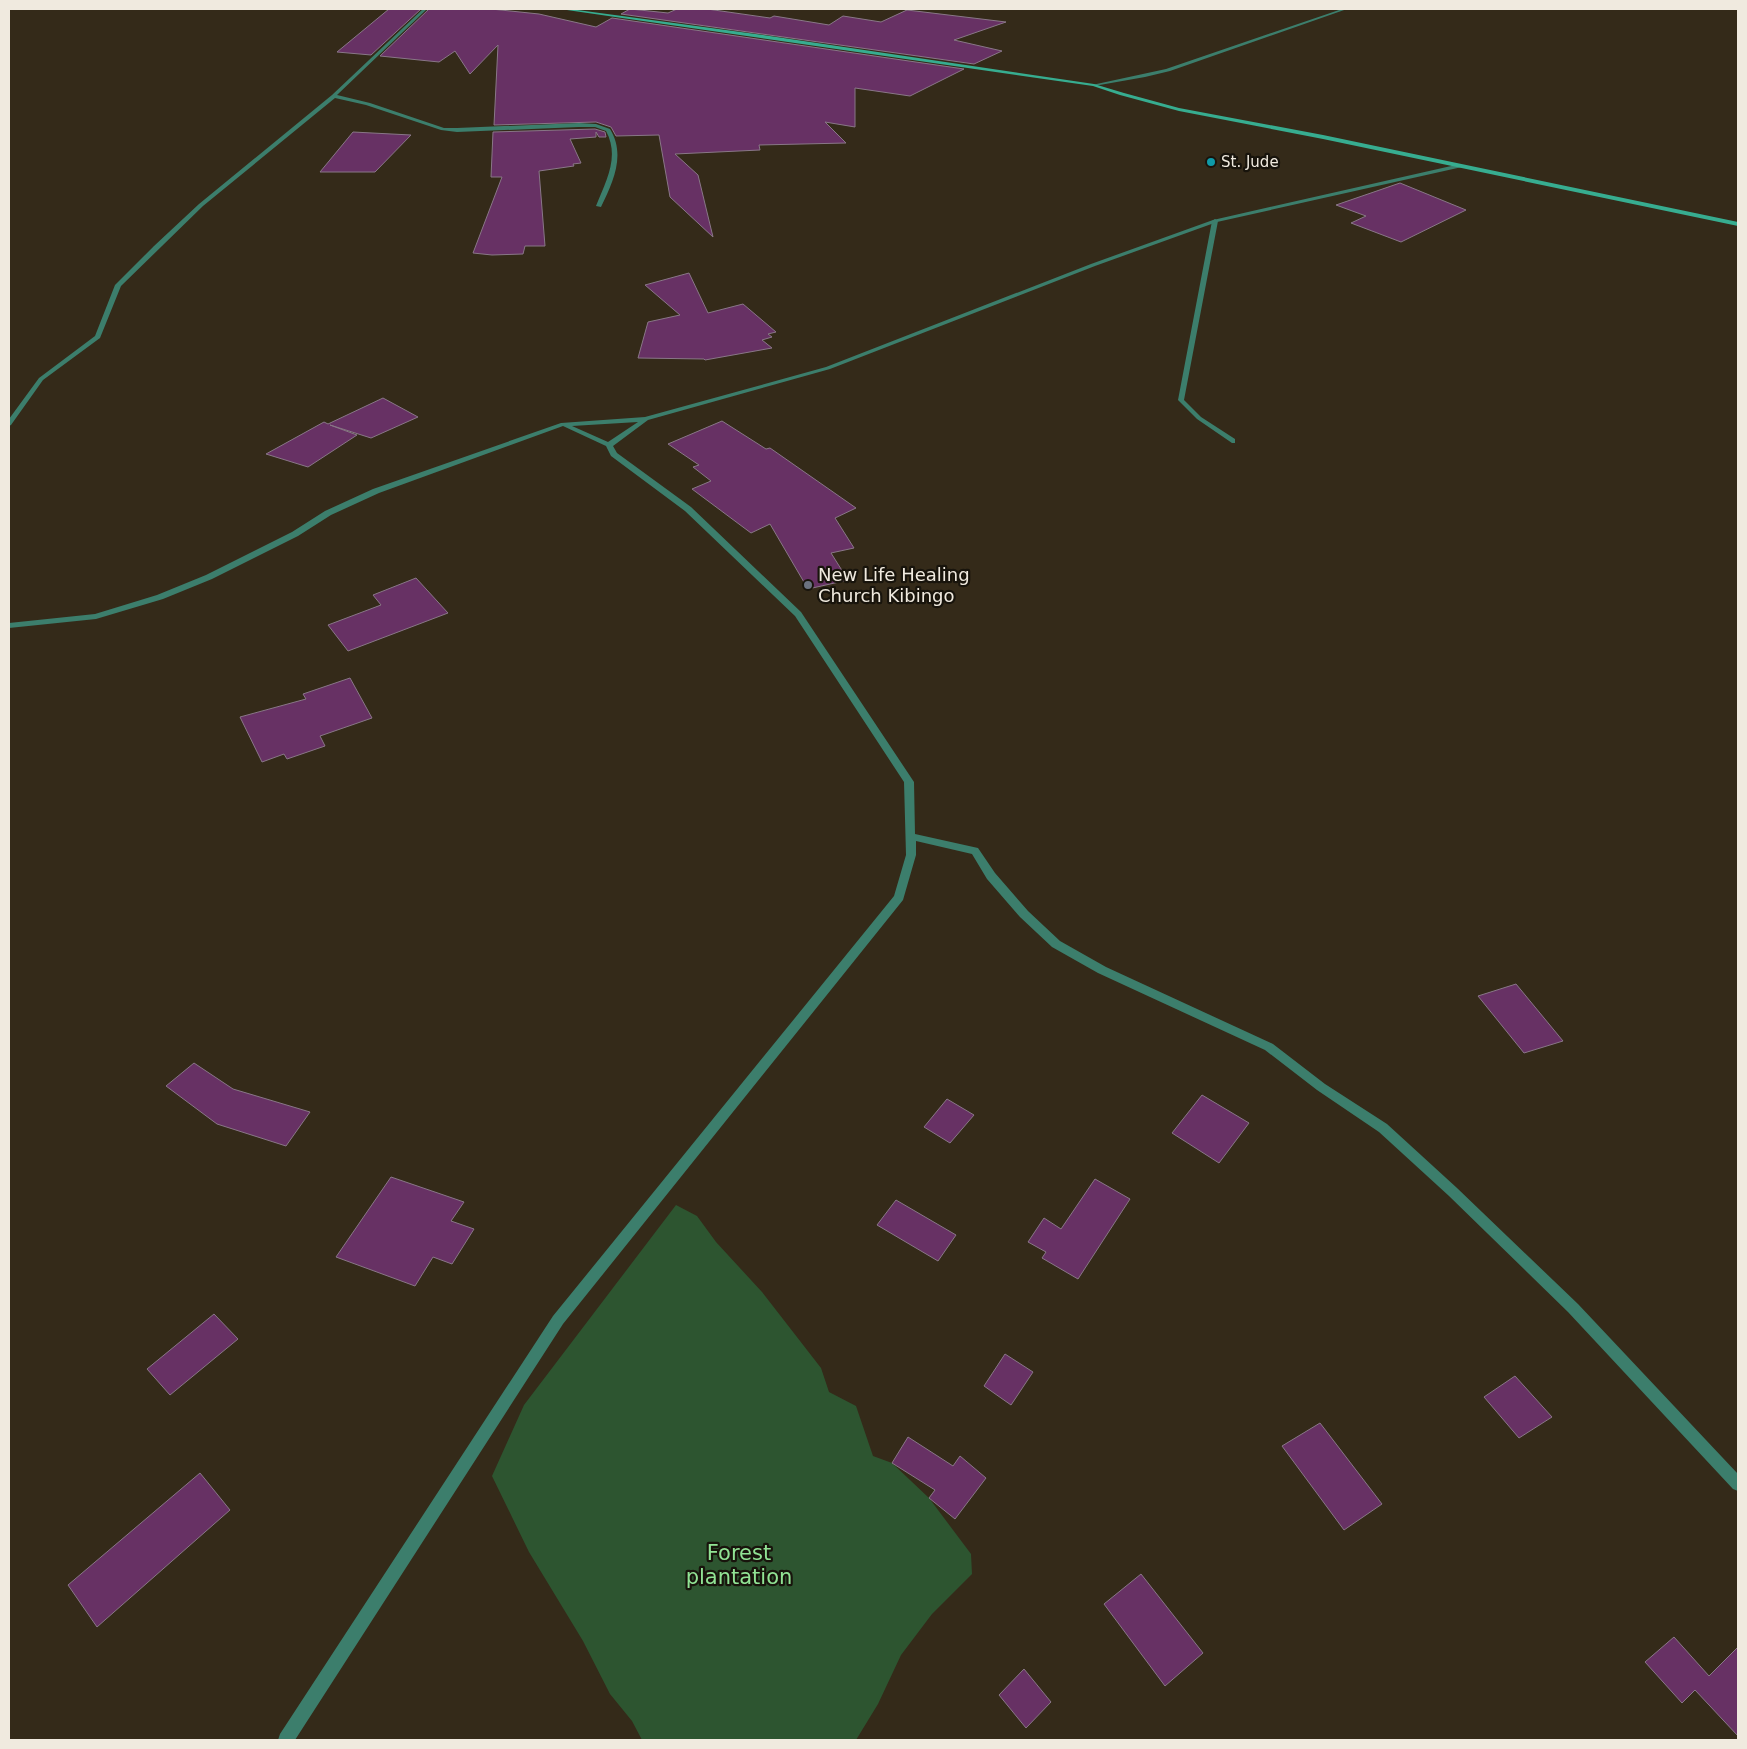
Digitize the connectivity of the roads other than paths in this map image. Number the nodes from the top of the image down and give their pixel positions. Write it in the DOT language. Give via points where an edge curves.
graph roads {
  1 [pos="425,9"];
  2 [pos="562,9"];
  3 [pos="1345,9"];
  4 [pos="1094,85"];
  5 [pos="334,96"];
  6 [pos="1460,166"];
  7 [pos="599,206"];
  8 [pos="1215,221"];
  9 [pos="1738,224"];
  10 [pos="646,419"];
  11 [pos="9,424"];
  12 [pos="563,424"];
  13 [pos="1232,441"];
  14 [pos="609,446"];
  15 [pos="9,625"];
  16 [pos="911,837"];
  17 [pos="1738,1484"];
  18 [pos="286,1740"];
  1 -- 5 [label="street"];
  2 -- 4 [label="main road"];
  3 -- 4 [label="street" via="1153,74"];
  4 -- 6 [label="main road" via="1132,99 1185,111"];
  5 -- 7 [label="street" via="443,129 579,125 608,130 617,146 616,158"];
  5 -- 11 [label="street" via="200,205 156,246 118,285 98,337 41,379"];
  6 -- 8 [label="street"];
  6 -- 9 [label="main road"];
  8 -- 10 [label="street" via="828,368"];
  8 -- 13 [label="street" via="1181,400 1199,418"];
  10 -- 12 [label="street"];
  10 -- 14 [label="street"];
  12 -- 14 [label="street"];
  12 -- 15 [label="street" via="376,491 209,577 160,597 96,616"];
  14 -- 16 [label="street" via="614,454 688,509 798,614 909,782"];
  16 -- 17 [label="street" via="975,851 991,876 1024,914 1056,944 1102,970 1269,1047 1383,1128 1573,1308"];
  16 -- 18 [label="street" via="912,855 899,897 558,1320"];
}
